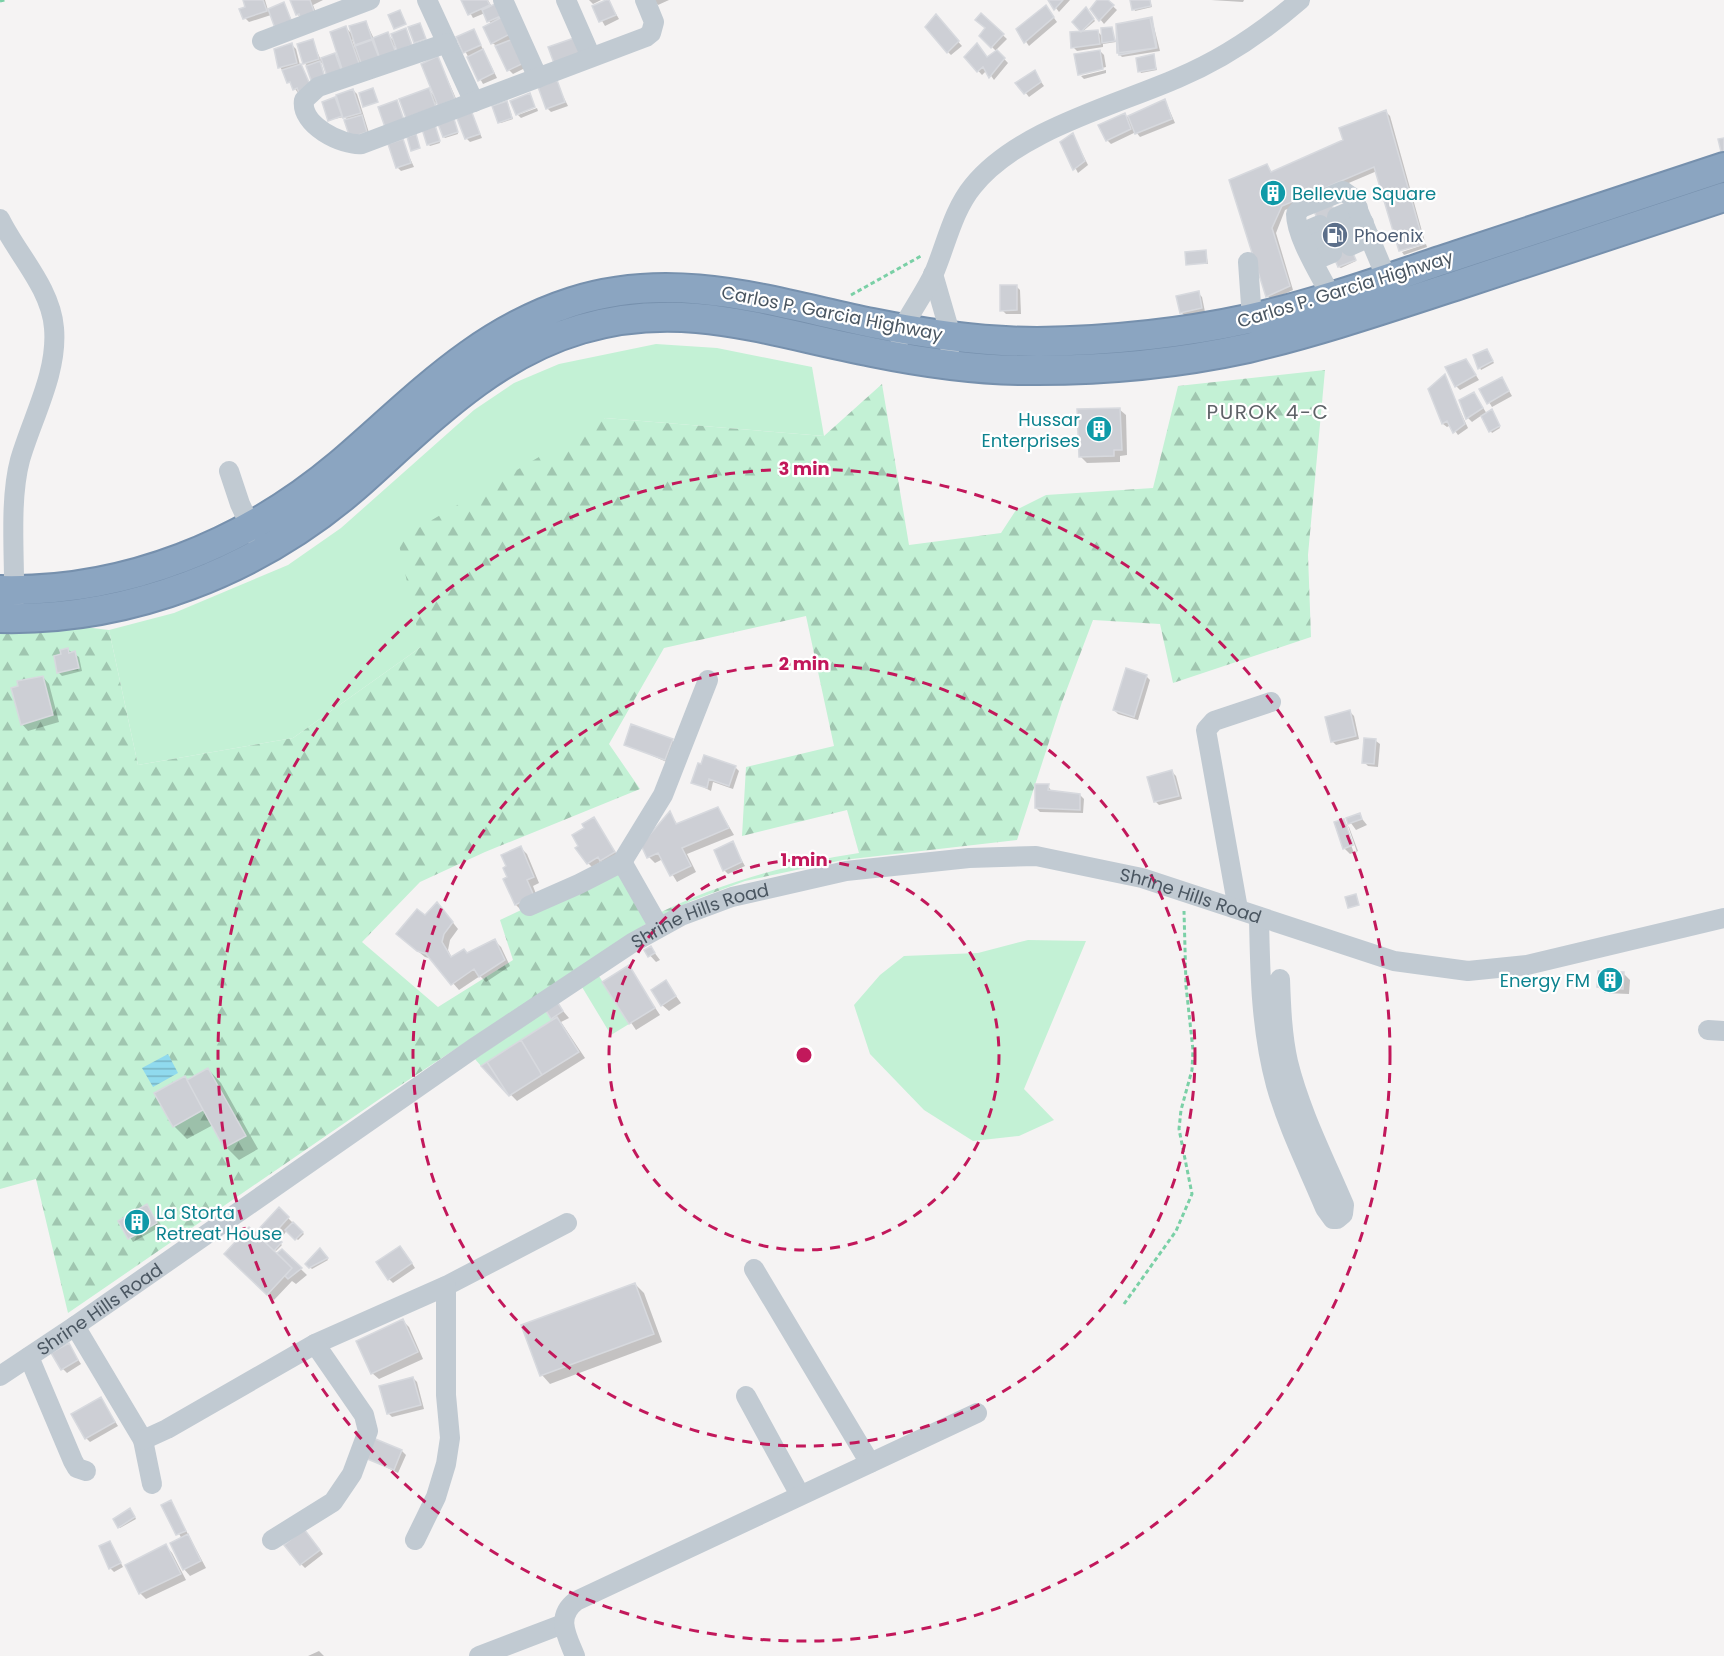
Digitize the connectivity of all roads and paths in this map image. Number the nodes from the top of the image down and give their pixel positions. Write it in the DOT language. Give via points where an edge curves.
graph roads {
  1 [pos="5,0"];
  2 [pos="370,0"];
  3 [pos="427,0"];
  4 [pos="503,0"];
  5 [pos="566,0"];
  6 [pos="645,0"];
  7 [pos="0,1"];
  8 [pos="1295,2"];
  9 [pos="262,41"];
  10 [pos="447,43"];
  11 [pos="591,57"];
  12 [pos="538,78"];
  13 [pos="474,102"];
  14 [pos="1724,167"];
  15 [pos="1724,197"];
  16 [pos="0,219"];
  17 [pos="1364,223"];
  18 [pos="1335,235"];
  19 [pos="944,245"];
  20 [pos="1307,247"];
  21 [pos="1248,262"];
  22 [pos="933,274"];
  23 [pos="1386,278"];
  24 [pos="1331,297"];
  25 [pos="1397,304"];
  26 [pos="840,316"];
  27 [pos="1252,319"];
  28 [pos="902,328"];
  29 [pos="951,336"];
  30 [pos="897,357"];
  31 [pos="947,364"];
  32 [pos="229,471"];
  33 [pos="256,540"];
  34 [pos="7,604"];
  35 [pos="708,680"];
  36 [pos="1271,702"];
  37 [pos="622,862"];
  38 [pos="1186,891"];
  39 [pos="529,906"];
  40 [pos="1238,909"];
  41 [pos="1259,917"];
  42 [pos="1724,918"];
  43 [pos="659,927"];
  44 [pos="1280,979"];
  45 [pos="567,1223"];
  46 [pos="754,1269"];
  47 [pos="446,1286"];
  48 [pos="1124,1304"];
  49 [pos="75,1326"];
  50 [pos="315,1344"];
  51 [pos="29,1357"];
  52 [pos="0,1376"];
  53 [pos="746,1396"];
  54 [pos="977,1413"];
  55 [pos="143,1440"];
  56 [pos="870,1463"];
  57 [pos="86,1471"];
  58 [pos="152,1484"];
  59 [pos="800,1496"];
  60 [pos="272,1540"];
  61 [pos="415,1540"];
  62 [pos="563,1624"];
  63 [pos="478,1656"];
  64 [pos="575,1656"];
  1 -- 7 [label="path"];
  2 -- 9 [label="street"];
  3 -- 10 [label="street"];
  4 -- 12 [label="street"];
  5 -- 11 [label="street"];
  6 -- 11 [label="street" via="654,22 651,33"];
  8 -- 19 [label="street" via="1238,48 1053,131 1002,159 971,188"];
  10 -- 13 [label="street"];
  10 -- 13 [label="street" via="318,87 304,100 306,114 325,131 362,144"];
  11 -- 12 [label="street"];
  12 -- 13 [label="street"];
  14 -- 23 [label="highway, Carlos P. Garcia Highway"];
  15 -- 25 [label="highway, Carlos P. Garcia Highway"];
  16 -- 34 [label="street" via="49,303 54,327 54,353 16,481"];
  17 -- 18 [label="street"];
  17 -- 18 [label="street"];
  17 -- 20 [label="street" via="1350,194 1343,191 1301,208 1296,218"];
  17 -- 23 [label="street"];
  18 -- 20 [label="street"];
  18 -- 20 [label="street"];
  19 -- 22 [label="street"];
  19 -- 26 [label="path" via="858,289 848,298"];
  20 -- 24 [label="street"];
  21 -- 27 [label="street"];
  22 -- 28 [label="street"];
  22 -- 29 [label="street"];
  23 -- 24 [label="highway, Carlos P. Garcia Highway"];
  23 -- 25 [label="street"];
  24 -- 27 [label="highway, Carlos P. Garcia Highway"];
  25 -- 31 [label="highway, Carlos P. Garcia Highway" via="1293,337 1178,360 1042,370"];
  26 -- 28 [label="highway, Carlos P. Garcia Highway"];
  26 -- 33 [label="highway, Carlos P. Garcia Highway" via="744,294 671,286 573,301 528,320 461,358 417,393"];
  27 -- 29 [label="highway, Carlos P. Garcia Highway" via="1176,332 1076,341"];
  28 -- 29 [label="highway, Carlos P. Garcia Highway"];
  28 -- 30 [label="street"];
  29 -- 31 [label="street"];
  30 -- 31 [label="highway, Carlos P. Garcia Highway"];
  30 -- 33 [label="highway, Carlos P. Garcia Highway" via="702,317 637,318 579,329 545,342 474,382 352,490 312,520"];
  32 -- 33 [label="street"];
  33 -- 34 [label="highway, Carlos P. Garcia Highway"];
  35 -- 37 [label="street" via="663,795"];
  36 -- 40 [label="street" via="1214,720 1206,730"];
  37 -- 39 [label="street"];
  37 -- 43 [label="street"];
  38 -- 40 [label="street, Shrine Hills Road"];
  38 -- 43 [label="street, Shrine Hills Road" via="1065,860 1036,856 969,858 810,878 704,906"];
  38 -- 48 [label="path" via="1185,955 1193,1050 1179,1129 1192,1194 1176,1232"];
  40 -- 41 [label="street, Shrine Hills Road"];
  41 -- 42 [label="street, Shrine Hills Road" via="1394,961 1468,971 1527,965"];
  41 -- 44 [label="street" via="1263,1016 1276,1084 1324,1208 1337,1219 1343,1214 1344,1205 1288,1062"];
  43 -- 49 [label="street, Shrine Hills Road"];
  45 -- 47 [label="street"];
  46 -- 56 [label="street"];
  47 -- 50 [label="street"];
  47 -- 61 [label="street" via="450,1438 436,1497"];
  49 -- 51 [label="street, Shrine Hills Road"];
  49 -- 55 [label="street"];
  50 -- 55 [label="street"];
  50 -- 60 [label="street" via="364,1415 368,1431 352,1474 333,1502"];
  51 -- 52 [label="street, Shrine Hills Road"];
  51 -- 57 [label="street" via="73,1461 77,1468"];
  53 -- 59 [label="street"];
  54 -- 56 [label="street"];
  55 -- 58 [label="street"];
  56 -- 59 [label="street"];
  59 -- 62 [label="street" via="585,1596 568,1607"];
  62 -- 63 [label="street"];
  62 -- 64 [label="street"];
}
